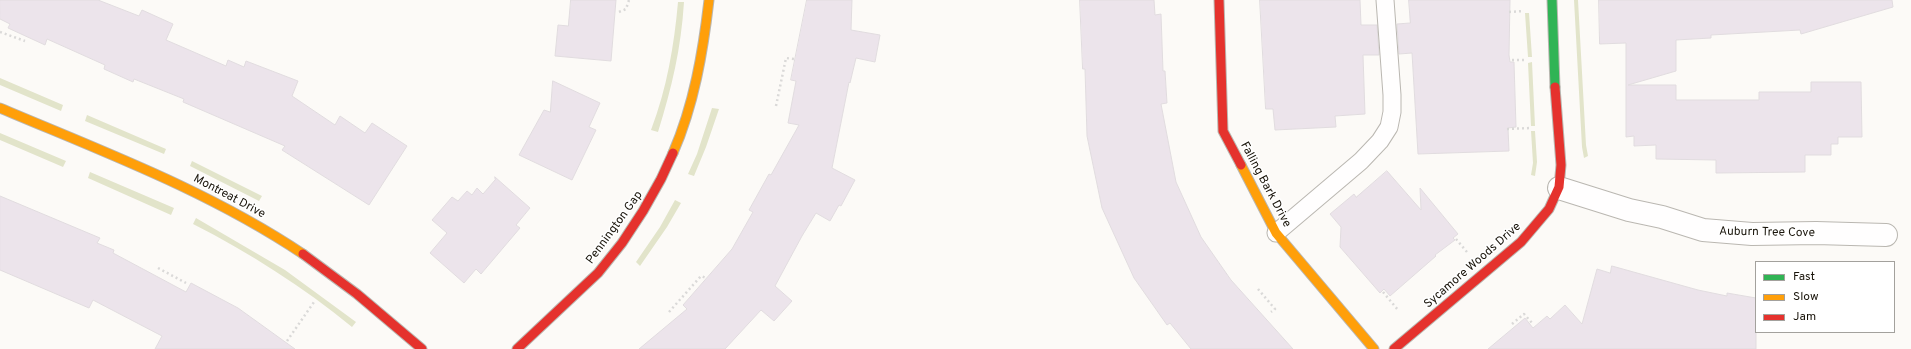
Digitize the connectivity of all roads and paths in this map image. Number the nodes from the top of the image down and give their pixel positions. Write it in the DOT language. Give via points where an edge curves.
graph roads {
  1 [pos="629,0"];
  2 [pos="709,0"];
  3 [pos="1219,0"];
  4 [pos="1385,0"];
  5 [pos="1552,0"];
  6 [pos="1529,11"];
  7 [pos="619,12"];
  8 [pos="1509,12"];
  9 [pos="0,32"];
  10 [pos="25,41"];
  11 [pos="794,59"];
  12 [pos="1512,60"];
  13 [pos="1532,60"];
  14 [pos="776,106"];
  15 [pos="0,108"];
  16 [pos="1536,128"];
  17 [pos="1507,129"];
  18 [pos="1559,188"];
  19 [pos="1276,233"];
  20 [pos="1886,235"];
  21 [pos="1456,238"];
  22 [pos="1470,255"];
  23 [pos="158,268"];
  24 [pos="706,278"];
  25 [pos="186,283"];
  26 [pos="1258,289"];
  27 [pos="1382,292"];
  28 [pos="314,302"];
  29 [pos="669,312"];
  30 [pos="1271,312"];
  31 [pos="1399,312"];
  32 [pos="1512,324"];
  33 [pos="1533,324"];
  34 [pos="286,341"];
  35 [pos="422,349"];
  36 [pos="517,349"];
  37 [pos="1374,349"];
  38 [pos="1394,349"];
  1 -- 7 [label="path" via="626,9"];
  2 -- 36 [label="street, Pennington Gap" via="696,89 674,151 657,189 642,214 598,273"];
  3 -- 19 [label="street, Falling Bark Drive" via="1223,131"];
  4 -- 19 [label="lane" via="1392,95 1389,127 1361,161"];
  5 -- 18 [label="street, Sycamore Woods Drive" via="1561,155"];
  6 -- 8 [label="path"];
  9 -- 10 [label="path"];
  11 -- 14 [label="path" via="786,58"];
  12 -- 13 [label="path"];
  15 -- 35 [label="street, Montreat Drive" via="167,179 259,226 344,282"];
  16 -- 17 [label="path"];
  18 -- 20 [label="street, Auburn Tree Cove" via="1702,230 1752,234"];
  18 -- 38 [label="street, Sycamore Woods Drive" via="1549,209 1521,242"];
  19 -- 37 [label="street, Falling Bark Drive"];
  21 -- 22 [label="path"];
  23 -- 25 [label="path"];
  24 -- 29 [label="path" via="699,278"];
  26 -- 30 [label="path" via="1275,309"];
  27 -- 31 [label="path"];
  28 -- 34 [label="path"];
  32 -- 33 [label="path" via="1524,314"];
}
